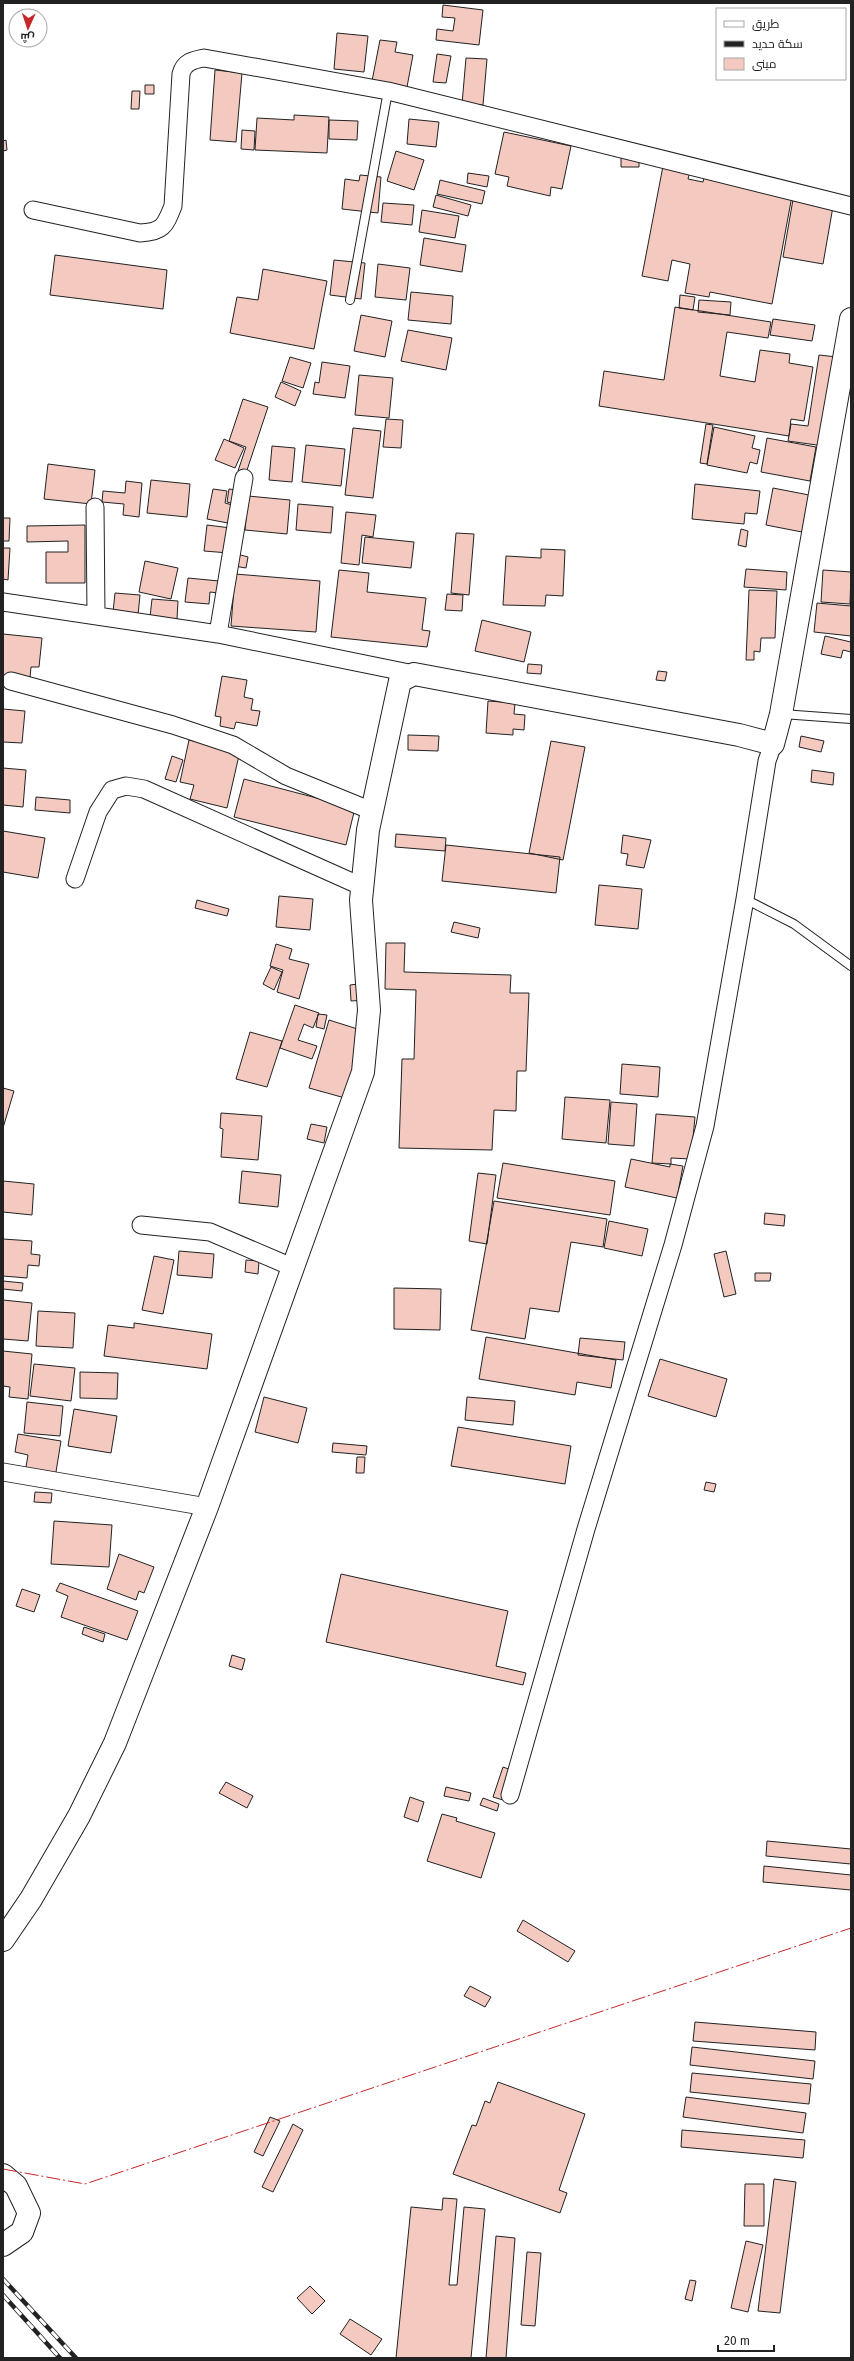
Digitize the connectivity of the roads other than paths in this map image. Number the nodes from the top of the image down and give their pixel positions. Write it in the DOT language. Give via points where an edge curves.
graph roads {
  1 [pos="388,91"];
  2 [pos="851,206"];
  3 [pos="33,210"];
  4 [pos="350,300"];
  5 [pos="851,319"];
  6 [pos="244,478"];
  7 [pos="95,507"];
  8 [pos="3,602"];
  9 [pos="96,615"];
  10 [pos="218,634"];
  11 [pos="414,674"];
  12 [pos="11,681"];
  13 [pos="781,714"];
  14 [pos="851,719"];
  15 [pos="773,744"];
  16 [pos="372,811"];
  17 [pos="75,879"];
  18 [pos="362,887"];
  19 [pos="745,899"];
  20 [pos="851,966"];
  21 [pos="141,1225"];
  22 [pos="292,1267"];
  23 [pos="3,1472"];
  24 [pos="207,1507"];
  25 [pos="510,1795"];
  26 [pos="3,1940"];
  27 [pos="3,2175"];
  28 [pos="3,2245"];
  1 -- 2 [label="street"];
  1 -- 3 [label="street" via="204,58 190,61 182,67 174,206 166,225 155,232 140,233"];
  1 -- 4 [label="lane"];
  5 -- 13 [label="street"];
  6 -- 10 [label="street"];
  7 -- 9 [label="street"];
  8 -- 9 [label="street"];
  9 -- 10 [label="street"];
  10 -- 11 [label="street"];
  11 -- 15 [label="street" via="732,733"];
  11 -- 16 [label="street" via="400,682"];
  12 -- 16 [label="street" via="173,725 233,745 286,776"];
  13 -- 14 [label="lane"];
  13 -- 15 [label="street"];
  15 -- 19 [label="street" via="766,761"];
  16 -- 18 [label="street"];
  17 -- 18 [label="street" via="98,812 112,790 126,786 144,789"];
  18 -- 22 [label="street" via="369,1010 363,1072"];
  19 -- 20 [label="lane" via="794,924"];
  19 -- 25 [label="street" via="705,1126 673,1245 586,1529"];
  21 -- 22 [label="street" via="210,1232"];
  22 -- 24 [label="street"];
  23 -- 24 [label="street"];
  24 -- 26 [label="street" via="115,1743 75,1823 32,1899"];
  27 -- 28 [label="street" via="16,2186 29,2213 22,2232"];
}
